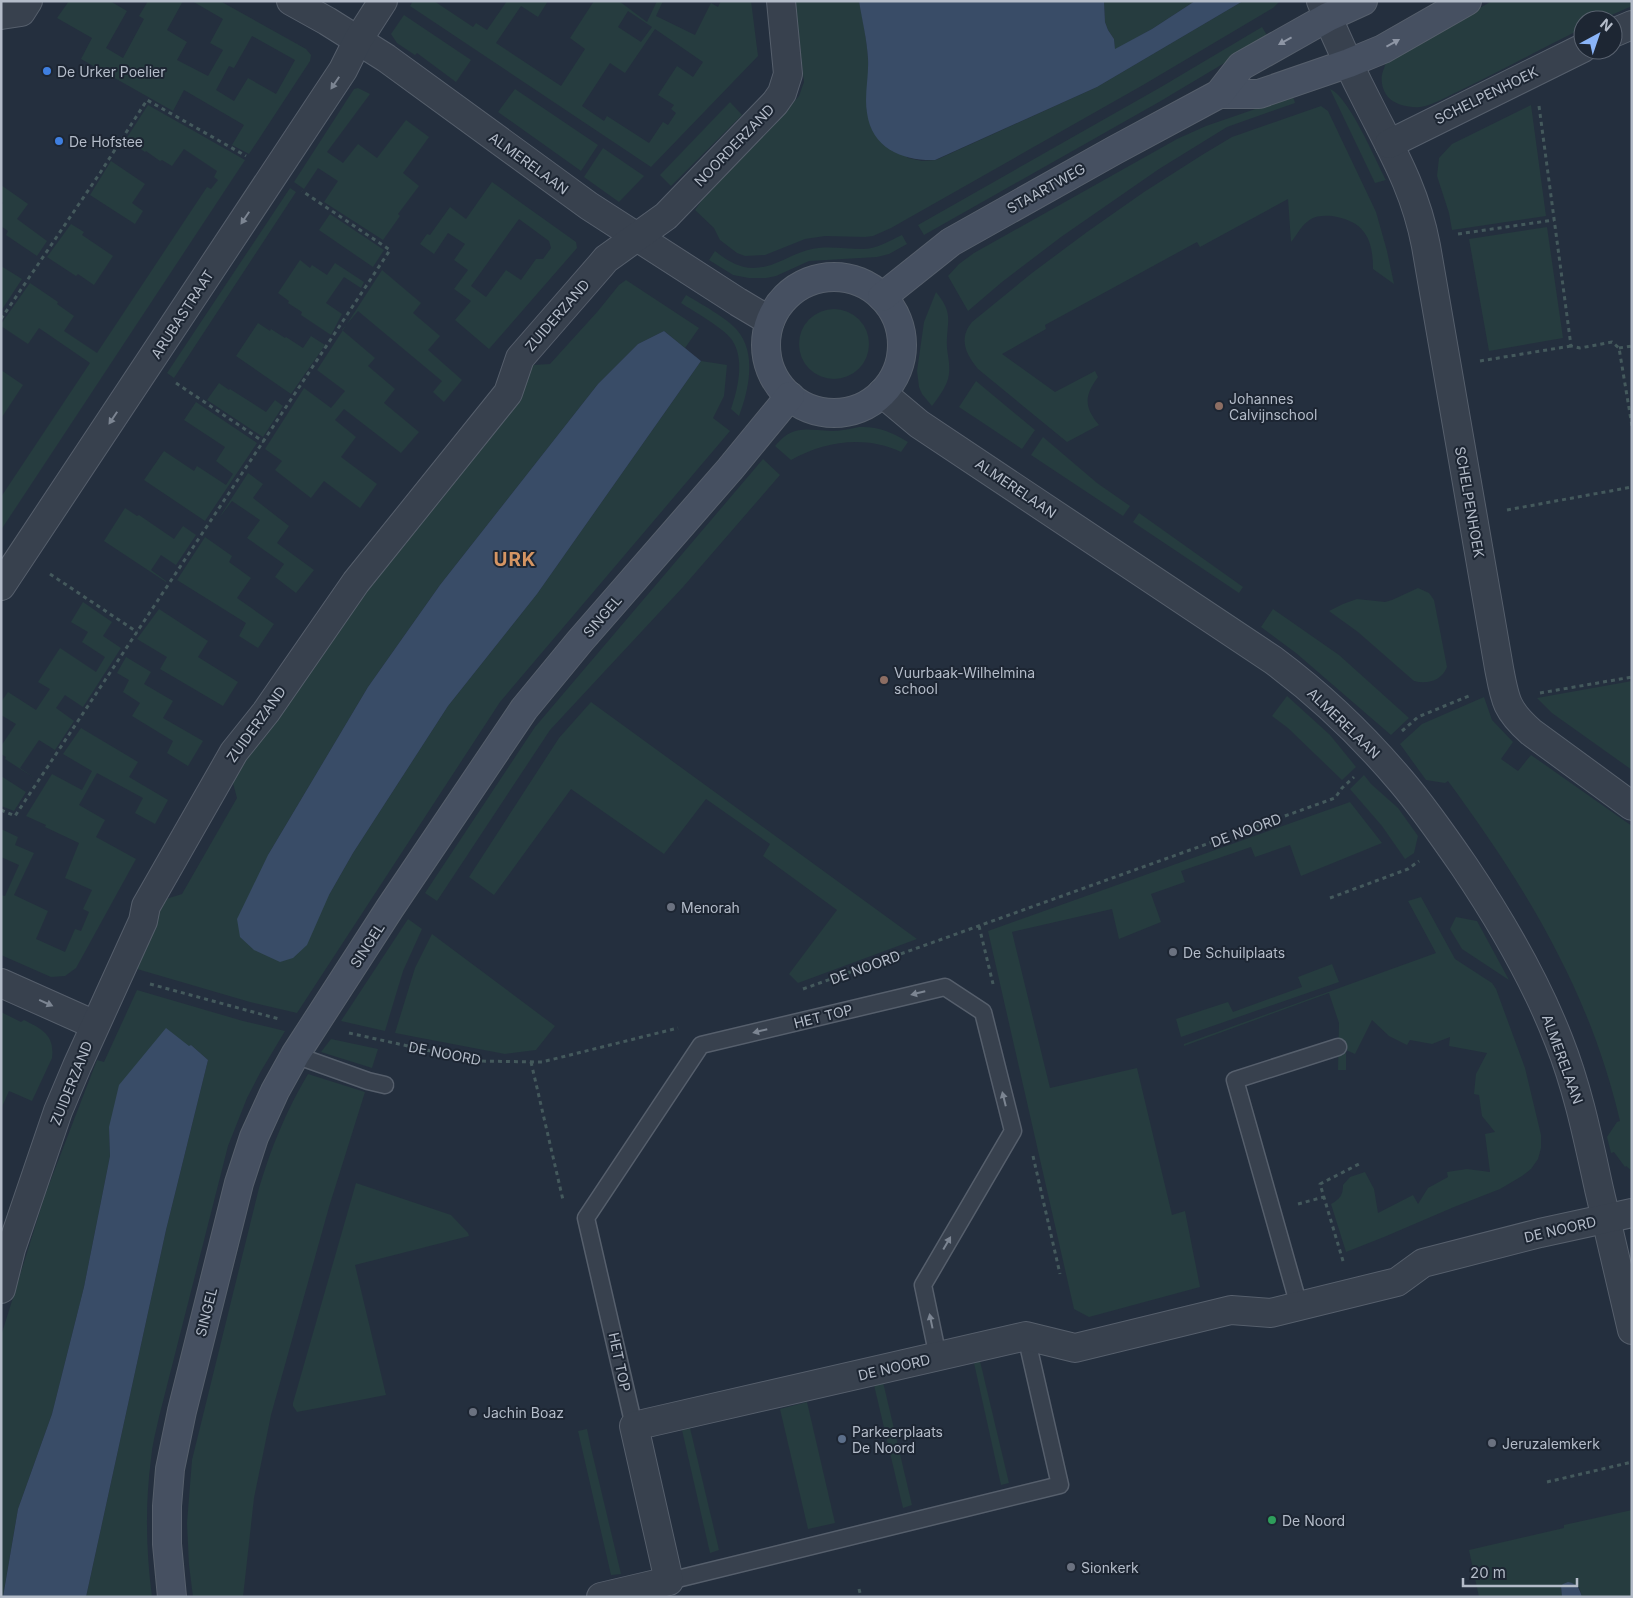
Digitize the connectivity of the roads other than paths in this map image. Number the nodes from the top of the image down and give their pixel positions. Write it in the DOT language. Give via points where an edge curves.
graph roads {
  1 [pos="28,1"];
  2 [pos="290,1"];
  3 [pos="383,1"];
  4 [pos="780,1"];
  5 [pos="1363,1"];
  6 [pos="1467,1"];
  7 [pos="1324,9"];
  8 [pos="1,15"];
  9 [pos="358,40"];
  10 [pos="1573,53"];
  11 [pos="1349,63"];
  12 [pos="1219,94"];
  13 [pos="1389,144"];
  14 [pos="637,237"];
  15 [pos="882,297"];
  16 [pos="770,321"];
  17 [pos="882,392"];
  18 [pos="790,396"];
  19 [pos="1,586"];
  20 [pos="1632,806"];
  21 [pos="1,983"];
  22 [pos="95,1025"];
  23 [pos="1338,1047"];
  24 [pos="295,1056"];
  25 [pos="385,1084"];
  26 [pos="1619,1215"];
  27 [pos="6,1248"];
  28 [pos="1,1289"];
  29 [pos="1300,1306"];
  30 [pos="1632,1330"];
  31 [pos="1026,1336"];
  32 [pos="938,1357"];
  33 [pos="634,1426"];
  34 [pos="669,1581"];
  35 [pos="172,1597"];
  36 [pos="601,1597"];
  1 -- 8 [label="street" via="21,12"];
  2 -- 9 [label="street, ALMERELAAN"];
  3 -- 9 [label="street, ARUBASTRAAT"];
  4 -- 14 [label="street, NOORDERZAND" via="788,66 782,93 666,216"];
  5 -- 7 [label="main road, STAARTWEG"];
  11 -- 6 [label="main road, STAARTWEG, one-way" via="1383,48"];
  7 -- 11 [label="street, SCHELPENHOEK"];
  7 -- 12 [label="main road, STAARTWEG, one-way" via="1241,66"];
  9 -- 14 [label="street, ALMERELAAN"];
  9 -- 19 [label="street, ARUBASTRAAT, one-way" via="343,70"];
  10 -- 13 [label="street, SCHELPENHOEK"];
  11 -- 12 [label="main road, STAARTWEG" via="1260,94"];
  11 -- 13 [label="street, SCHELPENHOEK"];
  12 -- 15 [label="main road, STAARTWEG" via="951,242"];
  13 -- 20 [label="street, SCHELPENHOEK" via="1413,197 1424,239 1504,692 1510,710 1531,732"];
  14 -- 16 [label="street, ALMERELAAN"];
  14 -- 22 [label="street, ZUIDERZAND" via="606,260 520,358 508,392 356,582 266,712 234,752 146,906"];
  15 -- 16 [label="main road" via="862,282 828,276 811,280 791,292 778,305"];
  15 -- 17 [label="main road" via="898,324 902,341 901,357 893,378"];
  16 -- 18 [label="main road" via="766,340 767,360 780,386"];
  17 -- 18 [label="main road" via="857,408 831,413 810,408"];
  17 -- 26 [label="street, ALMERELAAN" via="918,424 1295,676 1343,719 1390,768 1447,842 1509,936 1559,1041"];
  18 -- 24 [label="main road, SINGEL" via="524,708"];
  21 -- 22 [label="street, one-way"];
  22 -- 27 [label="street, ZUIDERZAND"];
  23 -- 29 [label="lane" via="1235,1080"];
  24 -- 25 [label="lane"];
  24 -- 35 [label="main road, SINGEL" via="266,1107 239,1183 182,1411 170,1469 167,1506"];
  26 -- 29 [label="street, DE NOORD" via="1423,1263 1397,1282"];
  26 -- 30 [label="street, ALMERELAAN"];
  27 -- 28 [label="street, ZUIDERZAND"];
  29 -- 31 [label="street, DE NOORD" via="1271,1313 1231,1310 1075,1348"];
  31 -- 32 [label="street, DE NOORD"];
  31 -- 34 [label="lane" via="1060,1485"];
  32 -- 33 [label="street, DE NOORD"];
  32 -- 33 [label="lane, HET TOP, one-way" via="923,1285 1013,1132 983,1012 945,987 702,1046 586,1218"];
  33 -- 34 [label="street"];
  34 -- 36 [label="street"];
}
